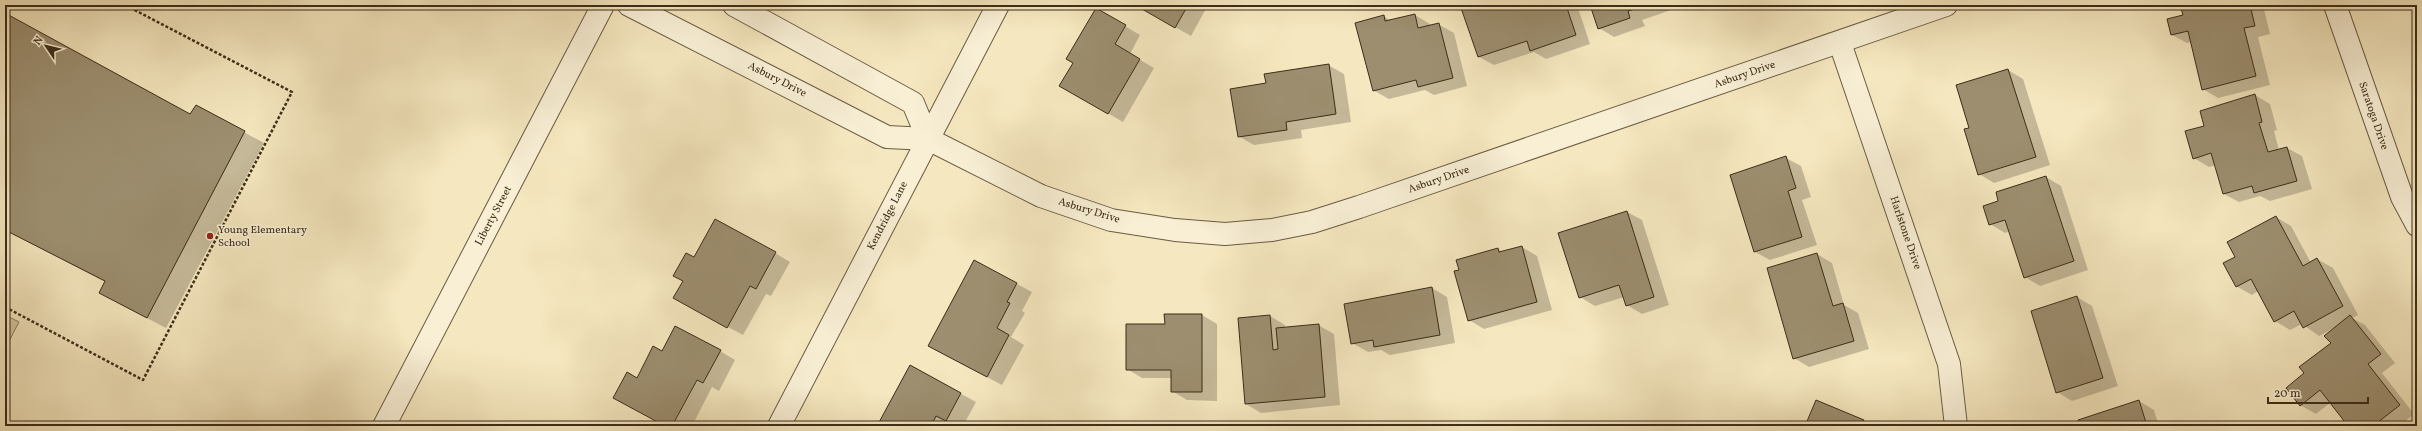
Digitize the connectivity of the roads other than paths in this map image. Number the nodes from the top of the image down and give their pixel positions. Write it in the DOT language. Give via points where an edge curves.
graph roads {
  1 [pos="603,5"];
  2 [pos="629,5"];
  3 [pos="734,5"];
  4 [pos="998,5"];
  5 [pos="1946,5"];
  6 [pos="2335,5"];
  7 [pos="1840,43"];
  8 [pos="928,139"];
  9 [pos="2417,225"];
  10 [pos="384,426"];
  11 [pos="779,426"];
  12 [pos="1956,426"];
  1 -- 10 [label="street, Liberty Street"];
  2 -- 8 [label="street, Asbury Drive" via="887,136"];
  3 -- 8 [label="street" via="913,103"];
  4 -- 8 [label="street, Kendridge Lane"];
  5 -- 7 [label="street, Asbury Drive"];
  6 -- 9 [label="street, Saratoga Drive" via="2396,183"];
  7 -- 8 [label="street, Asbury Drive" via="1359,207 1312,222 1272,230 1225,234 1175,230 1111,220 1041,196"];
  7 -- 12 [label="street, Harlstone Drive" via="1949,364"];
  8 -- 11 [label="street, Kendridge Lane"];
}
